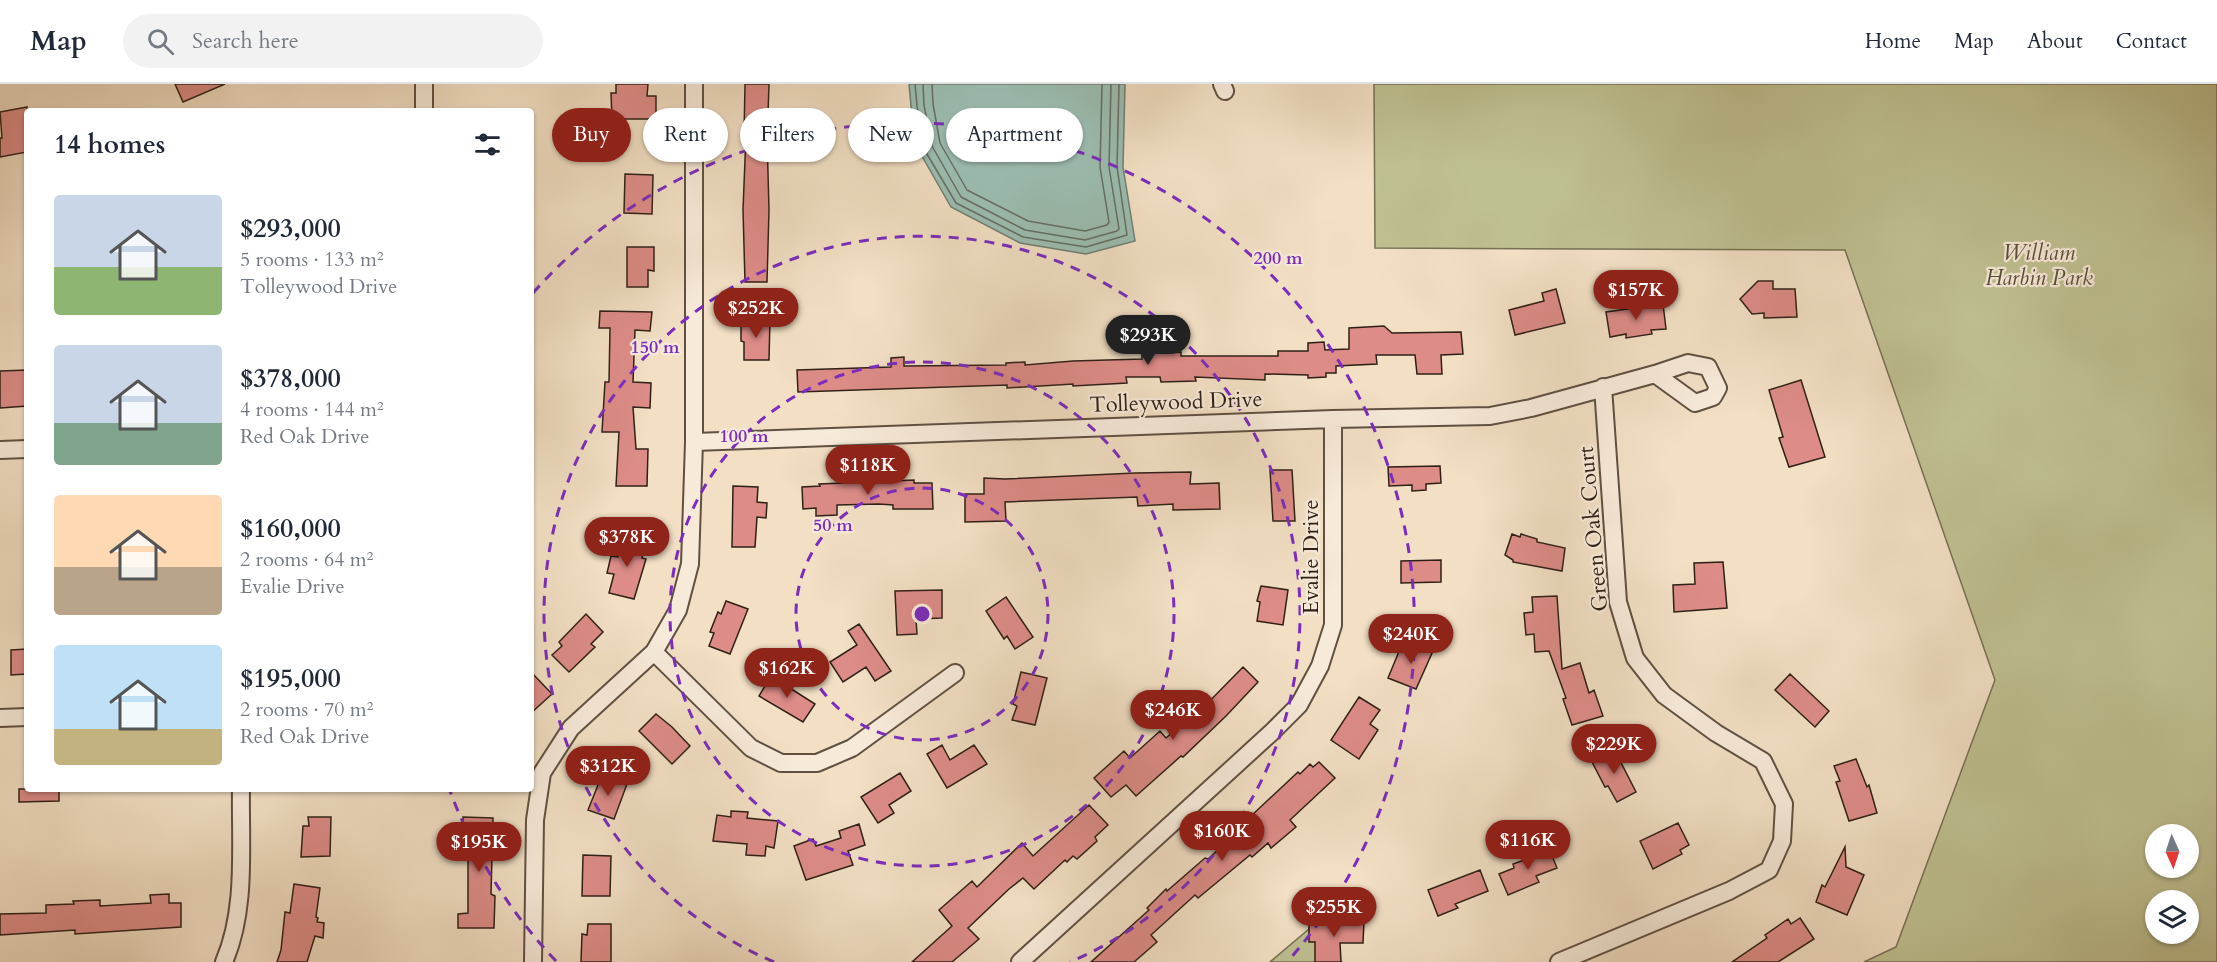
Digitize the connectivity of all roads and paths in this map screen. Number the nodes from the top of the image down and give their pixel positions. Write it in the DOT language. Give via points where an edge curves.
graph roads {
  1 [pos="424,84"];
  2 [pos="694,84"];
  3 [pos="424,108"];
  4 [pos="1655,374"];
  5 [pos="1603,387"];
  6 [pos="1333,418"];
  7 [pos="694,442"];
  8 [pos="24,449"];
  9 [pos="0,450"];
  10 [pos="654,651"];
  11 [pos="956,673"];
  12 [pos="24,717"];
  13 [pos="0,718"];
  14 [pos="241,792"];
  15 [pos="224,962"];
  16 [pos="533,962"];
  17 [pos="1020,962"];
  18 [pos="1559,962"];
  1 -- 3 [label="street"];
  2 -- 7 [label="street"];
  4 -- 5 [label="street, Tolleywood Drive"];
  5 -- 6 [label="street, Tolleywood Drive" via="1490,416"];
  5 -- 18 [label="street, Green Oak Court" via="1618,602 1635,658 1664,695 1763,761 1784,804 1782,841 1769,870 1729,891"];
  6 -- 7 [label="street, Tolleywood Drive"];
  6 -- 17 [label="street, Evalie Drive" via="1333,626 1320,666 1299,705"];
  7 -- 10 [label="street" via="690,564 678,610"];
  8 -- 9 [label="street"];
  10 -- 11 [label="street" via="751,748 780,762 817,763 852,748"];
  10 -- 16 [label="street" via="571,728 542,772 535,820"];
  12 -- 13 [label="street"];
  14 -- 15 [label="street" via="240,904"];
}
